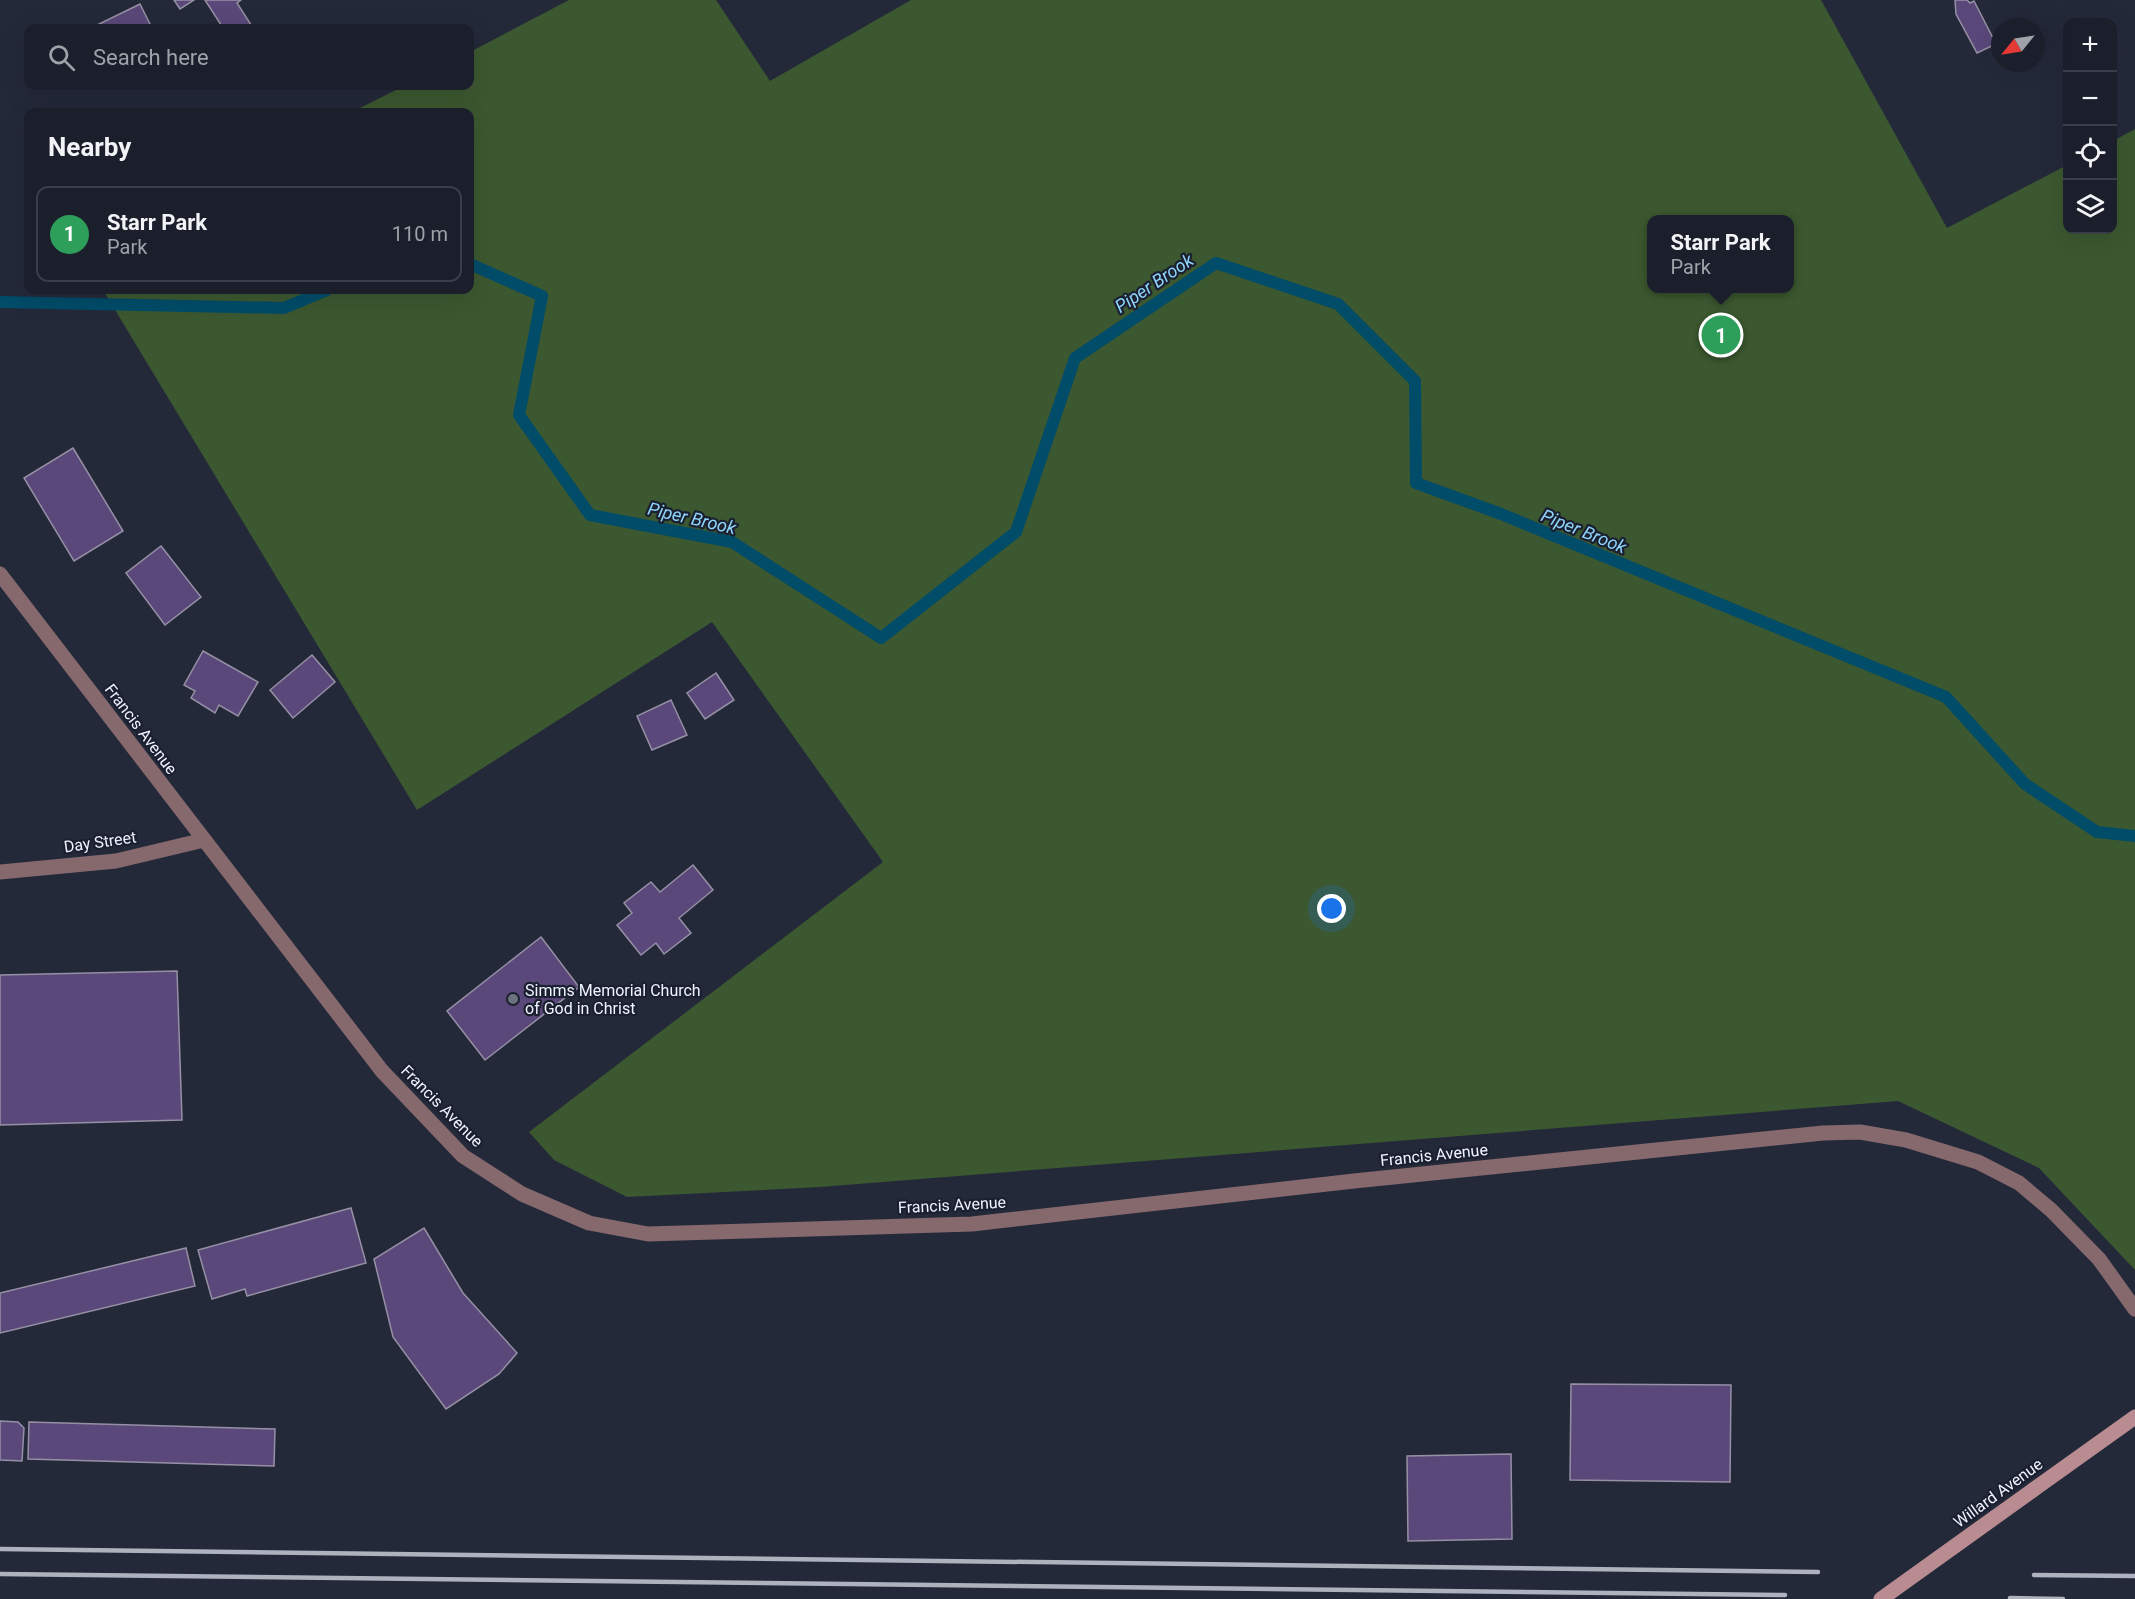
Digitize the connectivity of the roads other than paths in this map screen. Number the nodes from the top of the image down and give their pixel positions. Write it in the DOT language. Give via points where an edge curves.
graph roads {
  1 [pos="0,574"];
  2 [pos="204,840"];
  3 [pos="0,872"];
  4 [pos="2135,1309"];
  5 [pos="2135,1417"];
  6 [pos="1881,1599"];
  1 -- 2 [label="street, Francis Avenue"];
  2 -- 3 [label="street, Day Street" via="116,861"];
  2 -- 4 [label="street, Francis Avenue" via="382,1071 463,1156 522,1194 589,1223 648,1234 972,1224 1354,1181 1860,1132 1906,1140 1978,1162 2019,1183 2099,1259"];
  5 -- 6 [label="main road, Willard Avenue, bridge"];
}
